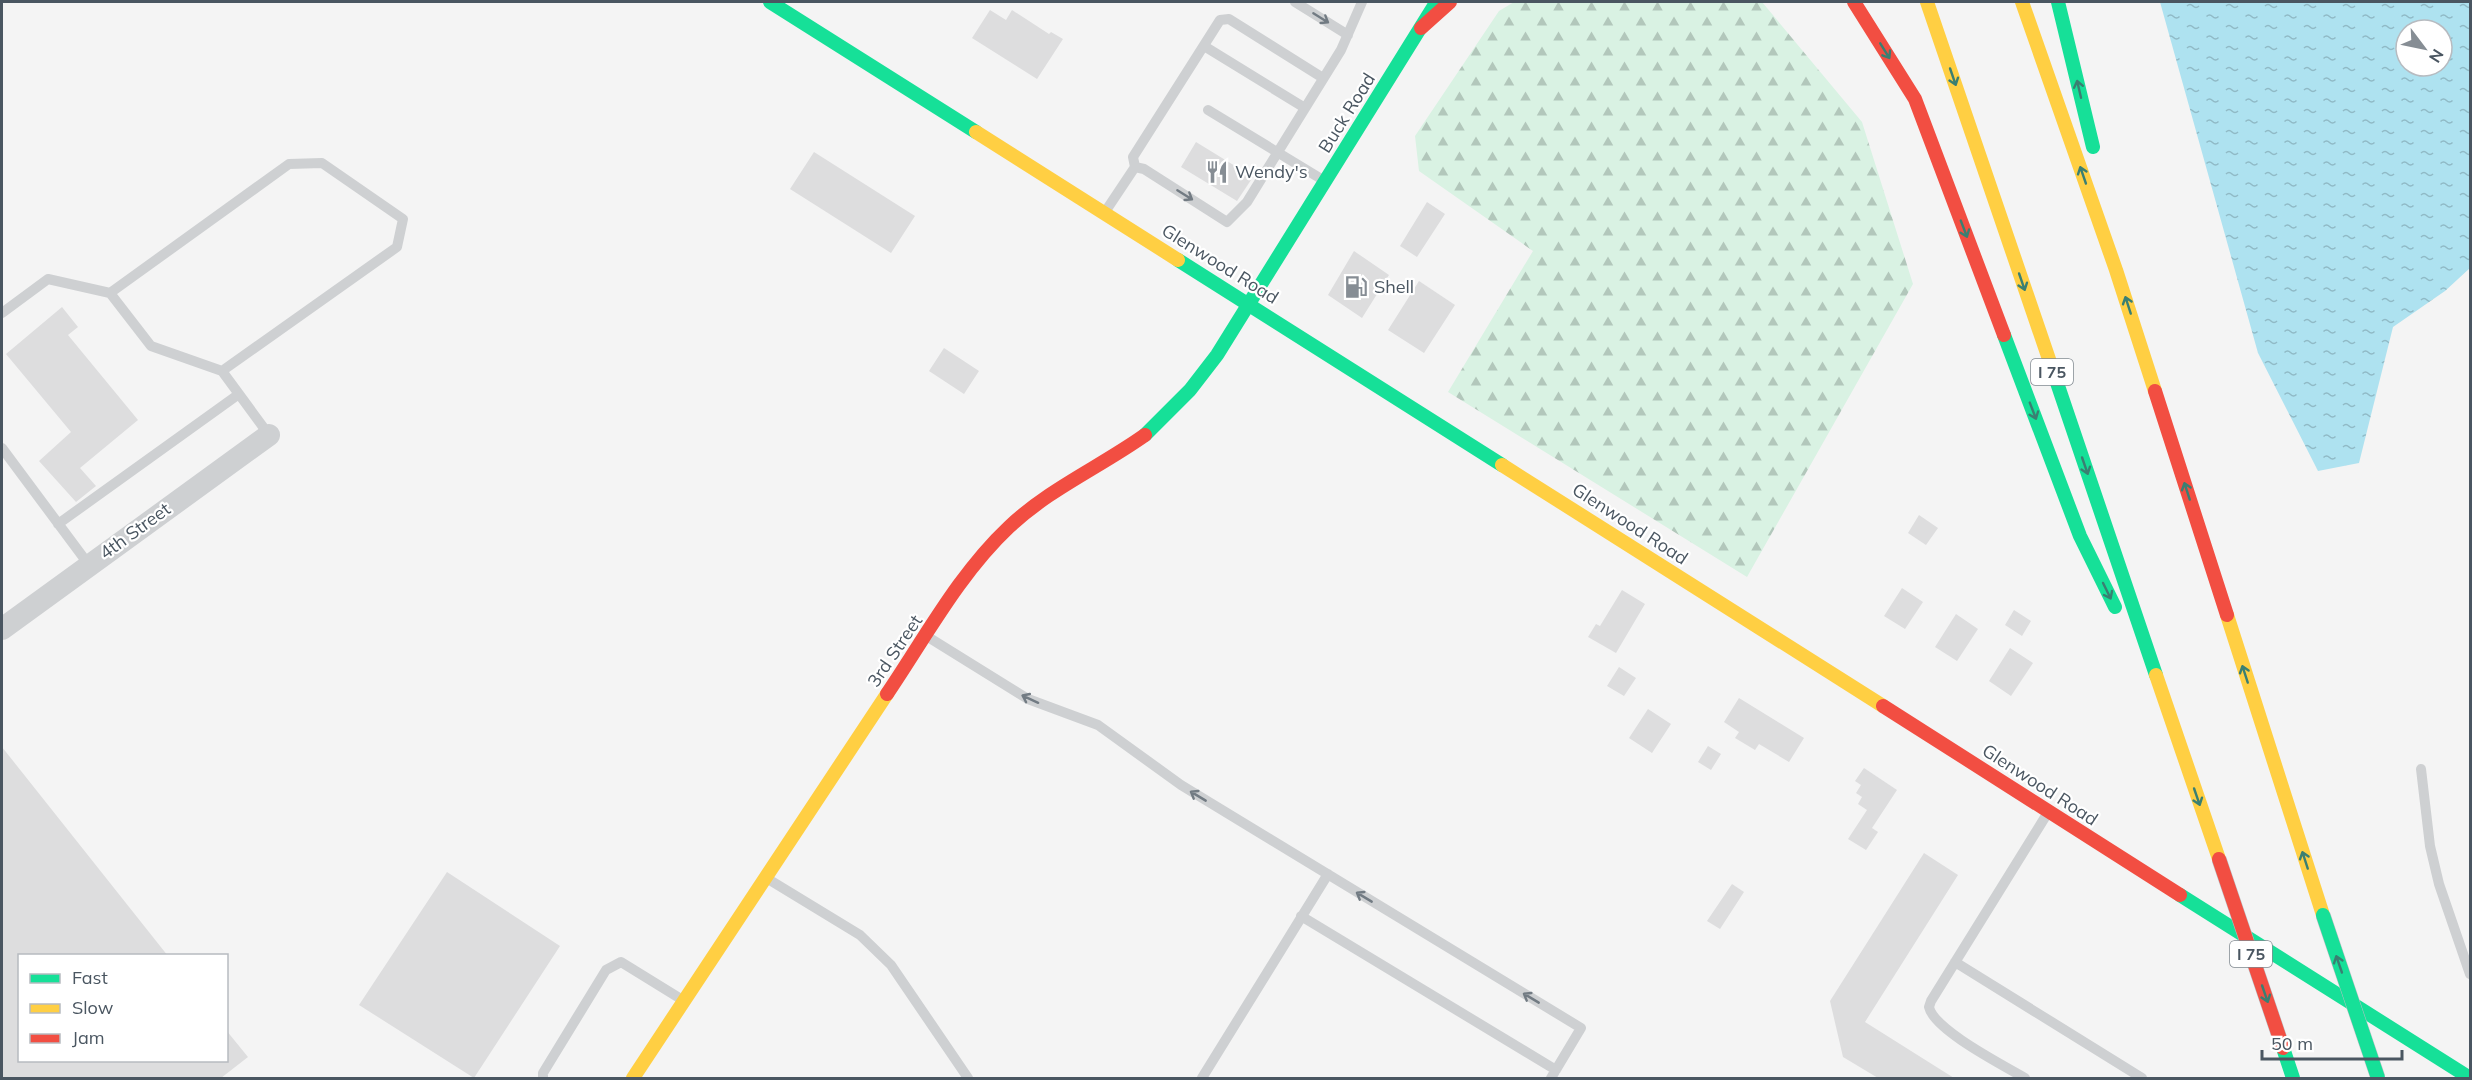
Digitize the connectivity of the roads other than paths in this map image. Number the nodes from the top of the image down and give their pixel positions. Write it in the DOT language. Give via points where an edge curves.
graph roads {
  1 [pos="770,2"];
  2 [pos="1295,2"];
  3 [pos="1362,2"];
  4 [pos="1437,2"];
  5 [pos="1450,2"];
  6 [pos="1854,2"];
  7 [pos="1927,2"];
  8 [pos="2022,2"];
  9 [pos="2058,2"];
  10 [pos="1421,28"];
  11 [pos="1348,35"];
  12 [pos="1204,46"];
  13 [pos="1323,78"];
  14 [pos="1305,108"];
  15 [pos="1208,110"];
  16 [pos="1277,153"];
  17 [pos="2096,159"];
  18 [pos="1135,167"];
  19 [pos="2100,181"];
  20 [pos="1325,182"];
  21 [pos="1105,213"];
  22 [pos="2116,270"];
  23 [pos="110,293"];
  24 [pos="1249,304"];
  25 [pos="2,313"];
  26 [pos="222,371"];
  27 [pos="238,394"];
  28 [pos="269,435"];
  29 [pos="2,448"];
  30 [pos="58,524"];
  31 [pos="89,565"];
  32 [pos="2,629"];
  33 [pos="927,636"];
  34 [pos="2179,741"];
  35 [pos="2421,769"];
  36 [pos="2048,812"];
  37 [pos="1328,874"];
  38 [pos="766,877"];
  39 [pos="1302,916"];
  40 [pos="1955,962"];
  41 [pos="2470,975"];
  42 [pos="684,1001"];
  43 [pos="2467,1072"];
  44 [pos="1553,1074"];
  45 [pos="543,1078"];
  46 [pos="633,1078"];
  47 [pos="968,1078"];
  48 [pos="1202,1078"];
  49 [pos="2025,1078"];
  50 [pos="2142,1078"];
  51 [pos="2293,1078"];
  52 [pos="2378,1078"];
  1 -- 21 [label="main road, Glenwood Road"];
  2 -- 11 [label="lane, one-way"];
  3 -- 11 [label="lane"];
  4 -- 10 [label="main road, Buck Road"];
  5 -- 10 [label="main road"];
  6 -- 34 [label="main road, one-way" via="1915,99 2080,536"];
  7 -- 34 [label="main road, I 75, one-way"];
  22 -- 8 [label="main road, one-way"];
  17 -- 9 [label="main road, one-way"];
  10 -- 20 [label="main road, Buck Road"];
  11 -- 13 [label="lane"];
  12 -- 13 [label="lane" via="1220,20 1229,19"];
  12 -- 14 [label="lane"];
  12 -- 18 [label="lane" via="1132,158"];
  13 -- 14 [label="lane"];
  14 -- 16 [label="lane"];
  15 -- 16 [label="lane"];
  18 -- 16 [label="lane, one-way" via="1227,222 1247,202"];
  16 -- 20 [label="lane"];
  18 -- 21 [label="lane"];
  19 -- 22 [label="main road"];
  20 -- 24 [label="main road, Buck Road"];
  21 -- 24 [label="main road, Glenwood Road"];
  52 -- 22 [label="main road, one-way, bridge"];
  23 -- 25 [label="lane" via="48,279"];
  23 -- 26 [label="lane" via="151,346"];
  23 -- 26 [label="lane" via="289,164 322,163 403,219 396,247"];
  24 -- 33 [label="main road, 3rd Street" via="1216,355 1171,412 1125,449 1051,493 1009,527 961,584"];
  24 -- 36 [label="main road, Glenwood Road"];
  26 -- 27 [label="lane"];
  27 -- 28 [label="lane"];
  27 -- 30 [label="lane"];
  28 -- 31 [label="street, 4th Street"];
  29 -- 30 [label="lane"];
  30 -- 31 [label="lane"];
  31 -- 32 [label="street, 4th Street"];
  37 -- 33 [label="lane, one-way" via="1181,785 1098,725 1028,699"];
  33 -- 38 [label="main road, 3rd Street"];
  34 -- 51 [label="main road, I 75, one-way, bridge"];
  35 -- 41 [label="lane" via="2430,846 2439,884"];
  36 -- 40 [label="lane"];
  36 -- 43 [label="main road, Glenwood Road"];
  37 -- 39 [label="lane"];
  44 -- 37 [label="lane, one-way" via="1581,1028"];
  38 -- 42 [label="main road, 3rd Street"];
  38 -- 47 [label="lane" via="860,935 891,965"];
  39 -- 44 [label="lane"];
  39 -- 48 [label="lane"];
  40 -- 49 [label="lane" via="1931,1001 1930,1013 1950,1032"];
  40 -- 50 [label="lane"];
  42 -- 45 [label="lane" via="621,962 606,970"];
  42 -- 46 [label="main road, 3rd Street"];
}
